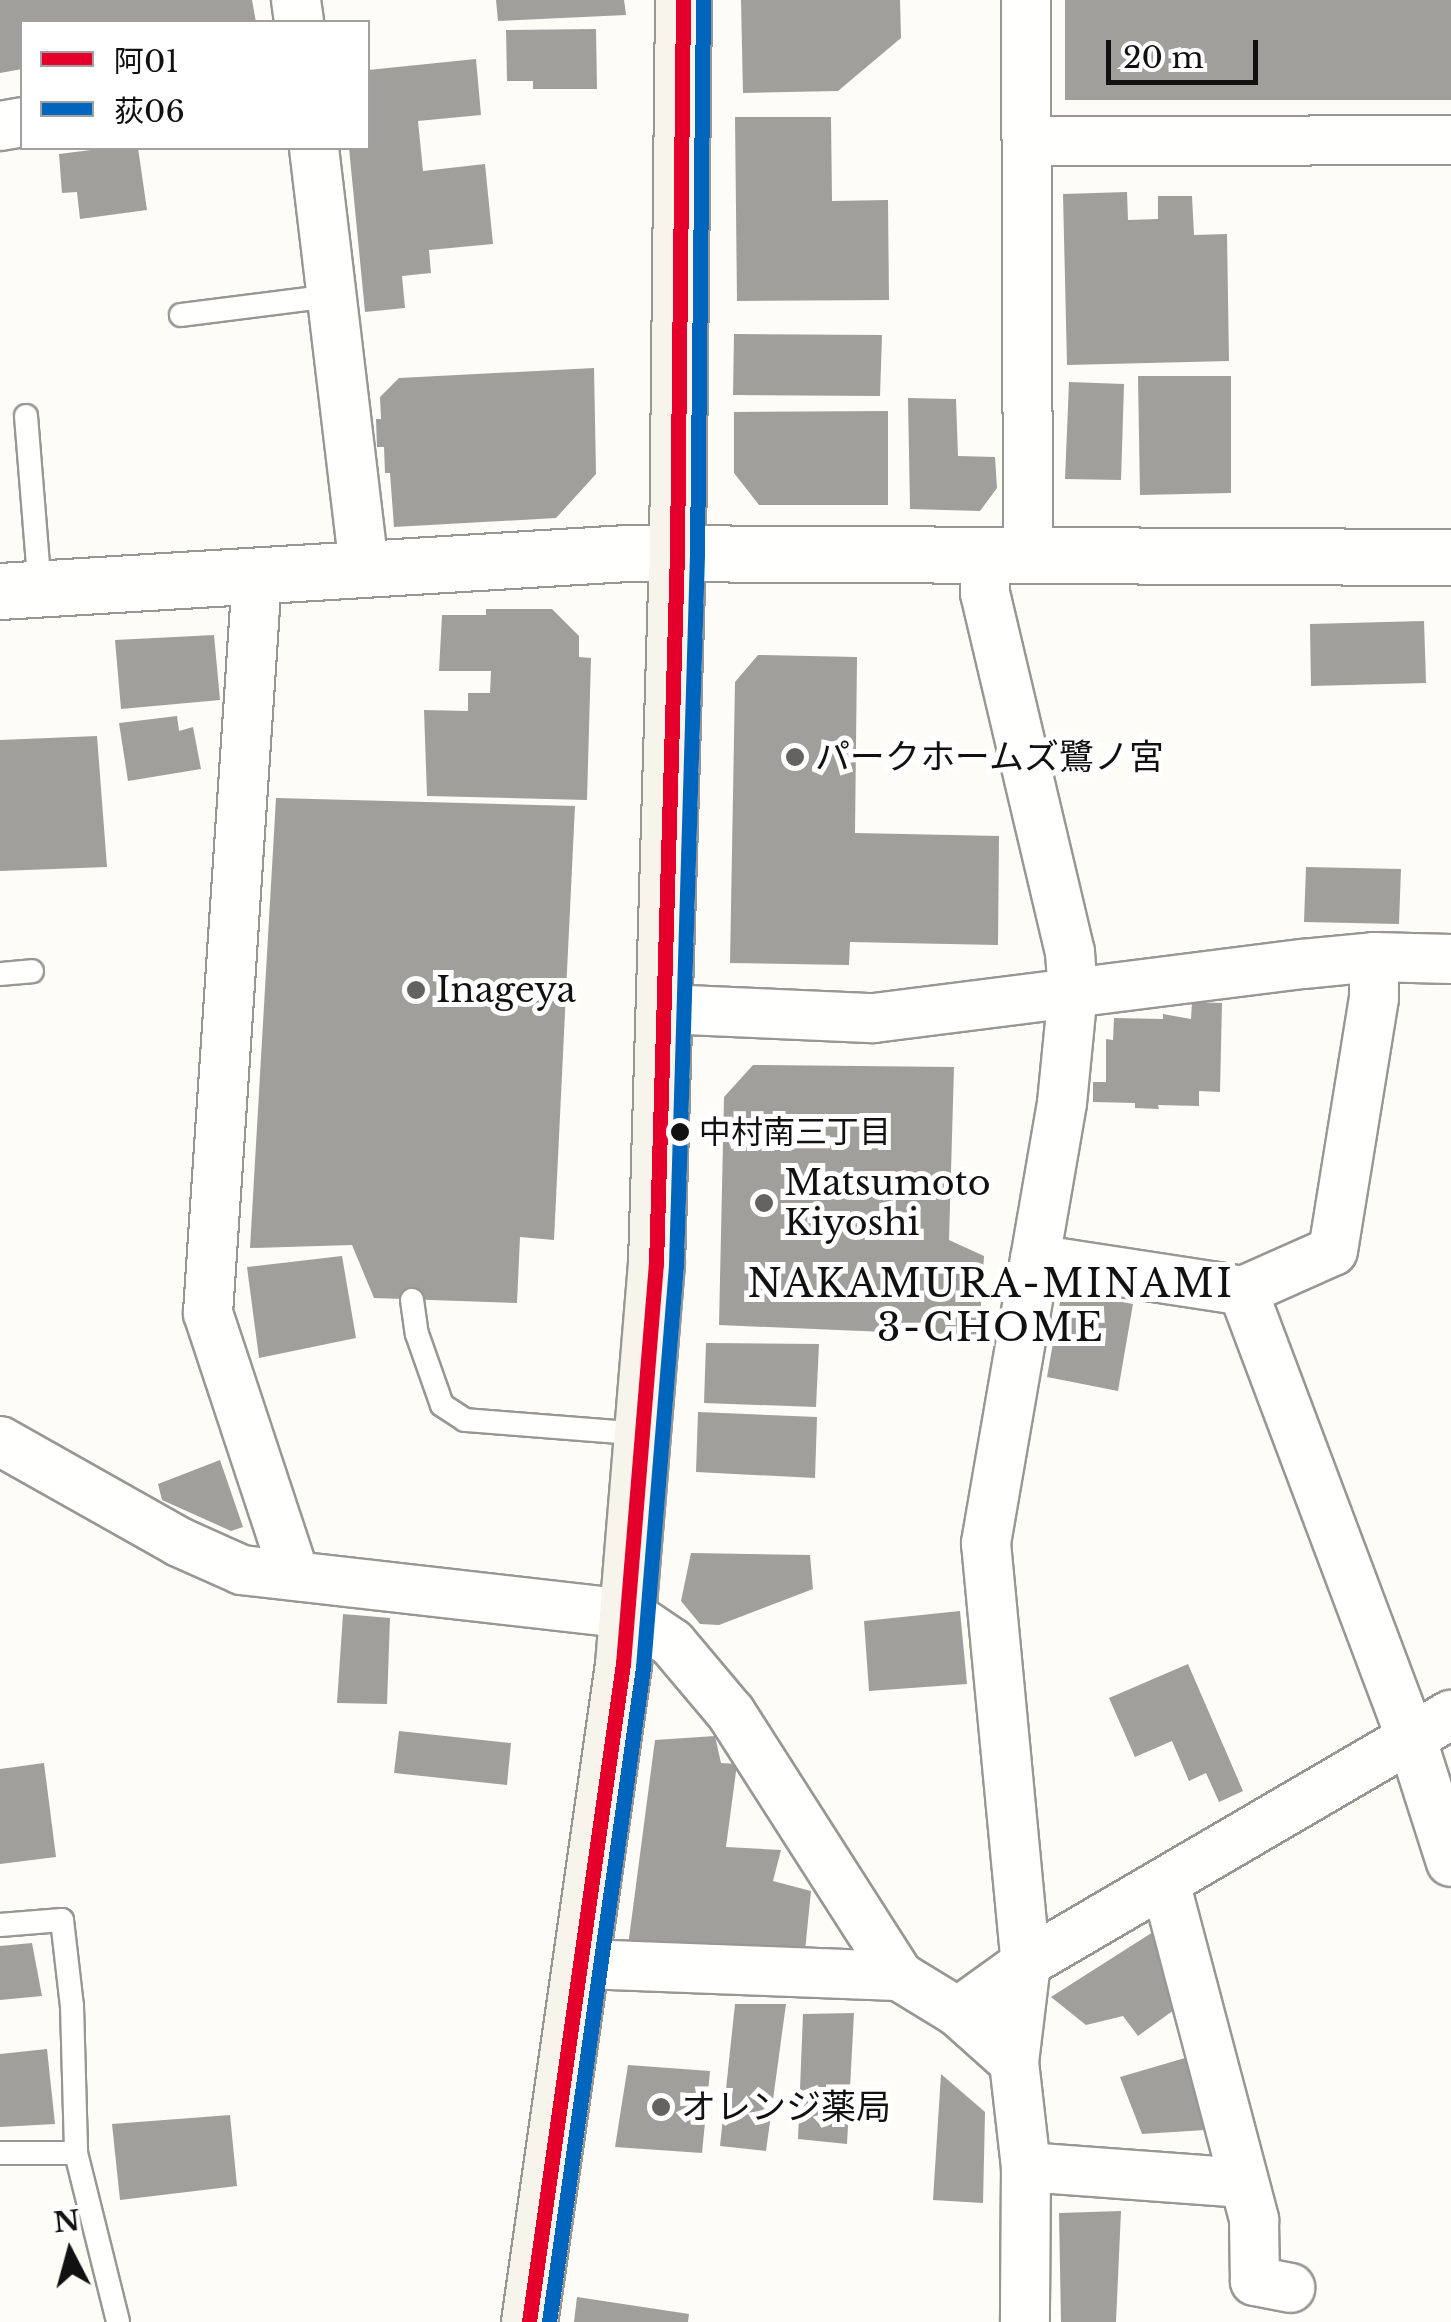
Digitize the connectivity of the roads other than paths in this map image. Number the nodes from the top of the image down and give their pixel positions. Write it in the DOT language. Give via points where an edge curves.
graph roads {
  1 [pos="683,0"];
  2 [pos="1026,0"];
  3 [pos="1451,140"];
  4 [pos="1027,141"];
  5 [pos="314,150"];
  6 [pos="331,296"];
  7 [pos="181,315"];
  8 [pos="26,416"];
  9 [pos="677,554"];
  10 [pos="1006,555"];
  11 [pos="1451,558"];
  12 [pos="364,569"];
  13 [pos="257,577"];
  14 [pos="20,590"];
  15 [pos="1374,958"];
  16 [pos="1451,960"];
  17 [pos="32,971"];
  18 [pos="0,974"];
  19 [pos="1073,991"];
  20 [pos="664,1009"];
  21 [pos="1035,1259"];
  22 [pos="1243,1291"];
  23 [pos="412,1300"];
  24 [pos="644,1434"];
  25 [pos="0,1441"];
  26 [pos="294,1573"];
  27 [pos="629,1614"];
  28 [pos="1431,1726"];
  29 [pos="1451,1862"];
  30 [pos="1165,1882"];
  31 [pos="0,1925"];
  32 [pos="1026,1963"];
  33 [pos="582,1964"];
  34 [pos="898,1976"];
  35 [pos="958,2012"];
  36 [pos="1014,2062"];
  37 [pos="0,2153"];
  38 [pos="76,2153"];
  39 [pos="1026,2167"];
  40 [pos="1243,2183"];
  41 [pos="1290,2288"];
  42 [pos="118,2322"];
  43 [pos="529,2322"];
  44 [pos="1025,2322"];
  1 -- 9 [label="main road"];
  2 -- 4 [label="street"];
  3 -- 4 [label="street"];
  4 -- 10 [label="street"];
  5 -- 6 [label="street"];
  6 -- 7 [label="lane"];
  6 -- 12 [label="street"];
  8 -- 14 [label="lane"];
  9 -- 10 [label="street"];
  9 -- 12 [label="street"];
  9 -- 20 [label="main road"];
  10 -- 11 [label="street"];
  10 -- 19 [label="street" via="985,593 1070,952"];
  12 -- 13 [label="street"];
  13 -- 14 [label="street"];
  13 -- 26 [label="street" via="208,1312"];
  15 -- 16 [label="street"];
  15 -- 19 [label="street"];
  15 -- 22 [label="street" via="1374,998 1333,1251"];
  17 -- 18 [label="lane"];
  19 -- 20 [label="street" via="874,1018"];
  19 -- 21 [label="street"];
  20 -- 24 [label="main road"];
  21 -- 22 [label="street"];
  21 -- 32 [label="street" via="986,1543"];
  22 -- 28 [label="street"];
  23 -- 24 [label="lane" via="442,1405 465,1420"];
  24 -- 27 [label="main road"];
  25 -- 26 [label="street" via="179,1542 242,1570"];
  26 -- 27 [label="street"];
  27 -- 33 [label="main road"];
  27 -- 34 [label="street" via="672,1642 732,1713"];
  28 -- 29 [label="street"];
  28 -- 30 [label="street"];
  30 -- 32 [label="street"];
  30 -- 40 [label="street"];
  31 -- 38 [label="lane" via="62,1920"];
  32 -- 35 [label="street"];
  32 -- 36 [label="street"];
  33 -- 34 [label="street"];
  33 -- 43 [label="main road"];
  34 -- 35 [label="street"];
  35 -- 36 [label="street"];
  36 -- 39 [label="street"];
  37 -- 38 [label="lane"];
  38 -- 42 [label="lane"];
  39 -- 40 [label="street"];
  39 -- 44 [label="street"];
  40 -- 41 [label="street" via="1254,2220 1255,2281"];
}
